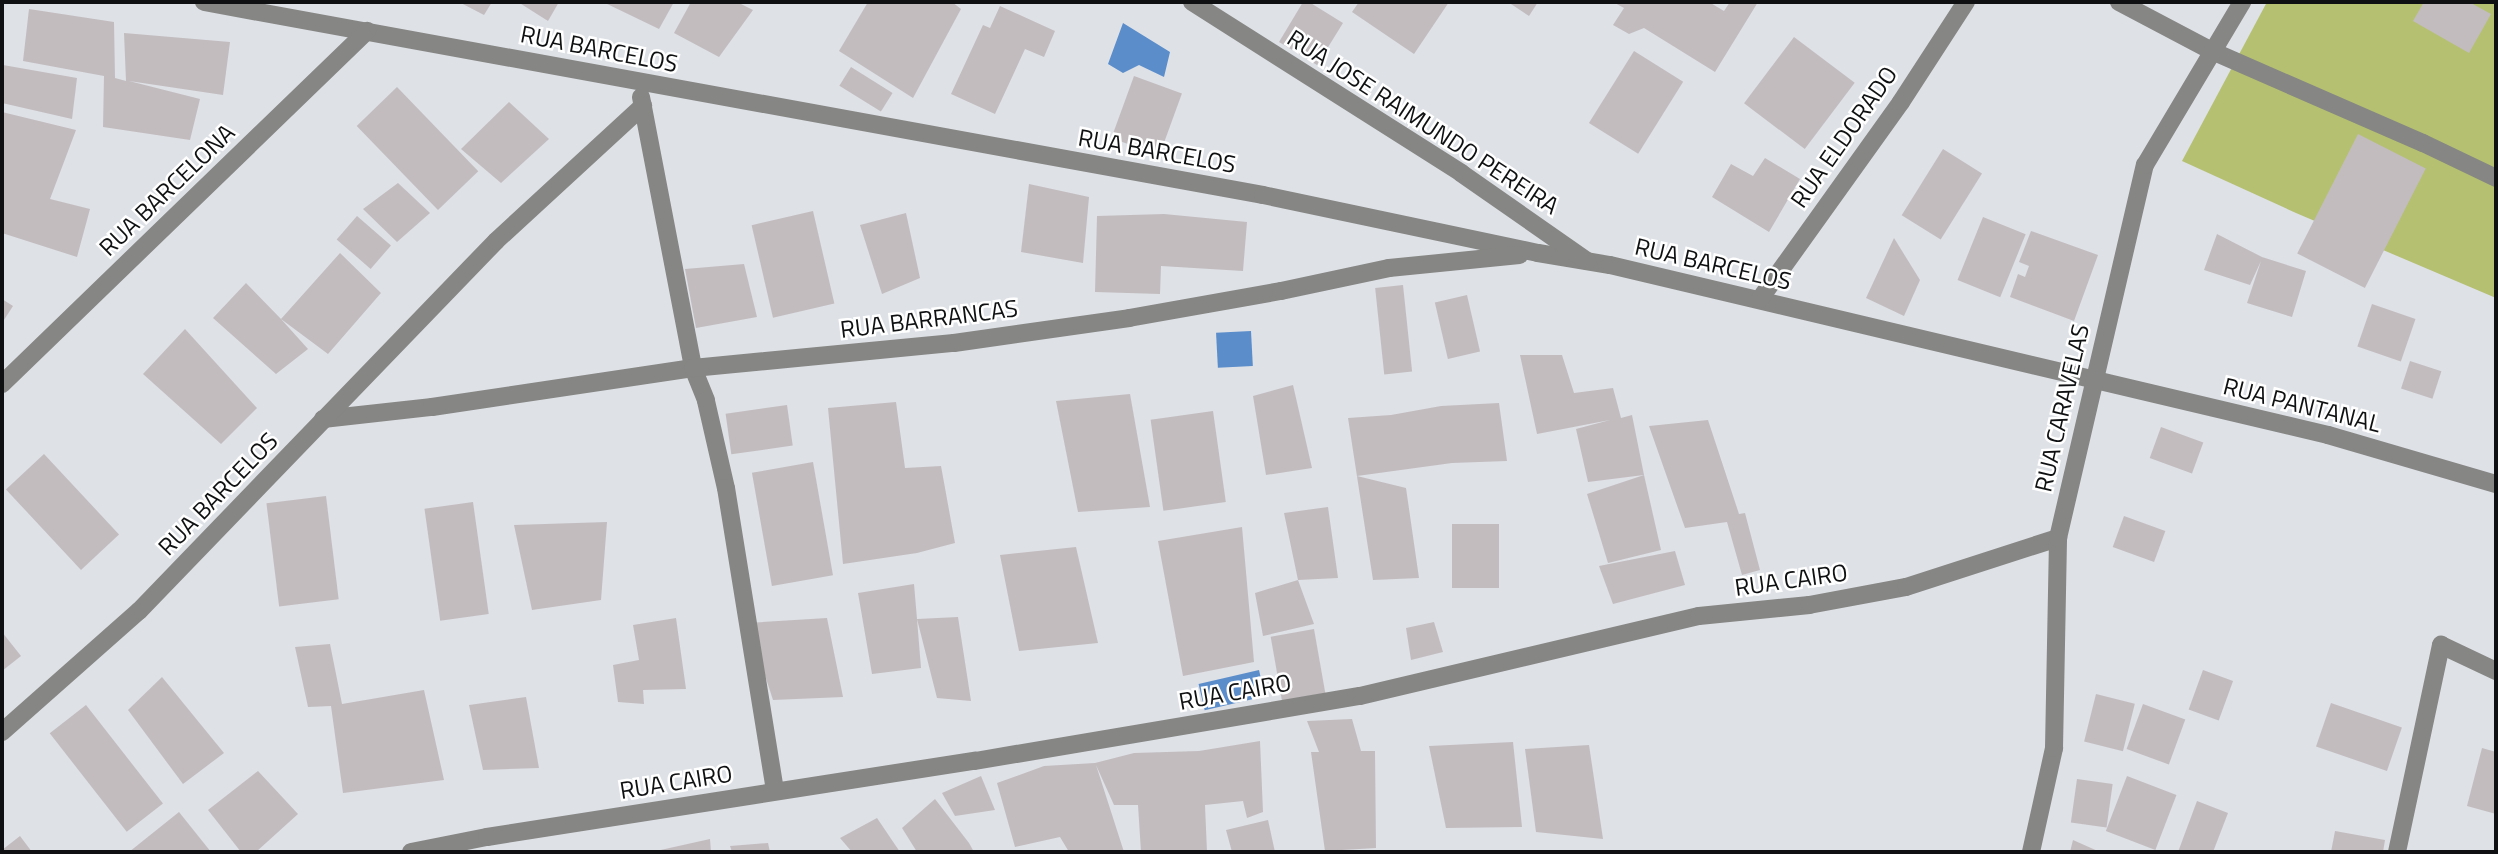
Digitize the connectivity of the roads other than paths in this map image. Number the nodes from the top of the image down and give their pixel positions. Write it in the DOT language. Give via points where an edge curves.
graph roads {
  1 [pos="204,2"];
  2 [pos="1192,2"];
  3 [pos="1966,2"];
  4 [pos="2119,2"];
  5 [pos="2242,2"];
  6 [pos="367,31"];
  7 [pos="2212,51"];
  8 [pos="638,82"];
  9 [pos="643,106"];
  10 [pos="2496,178"];
  11 [pos="1538,253"];
  12 [pos="1590,262"];
  13 [pos="1760,299"];
  14 [pos="693,368"];
  15 [pos="2094,379"];
  16 [pos="2,384"];
  17 [pos="323,419"];
  18 [pos="2496,484"];
  19 [pos="2057,538"];
  20 [pos="2496,671"];
  21 [pos="2,732"];
  22 [pos="775,791"];
  23 [pos="411,852"];
  24 [pos="2031,852"];
  25 [pos="2397,852"];
  1 -- 6 [label="street, RUA BARCELOS"];
  2 -- 12 [label="street, RUA JOSE RAIMUNDO PEREIRA" via="1461,173"];
  3 -- 13 [label="street, RUA ELDORADO"];
  4 -- 7 [label="street"];
  5 -- 7 [label="street, RUA CARAVELAS"];
  6 -- 8 [label="street, RUA BARCELOS"];
  6 -- 16 [label="street, RUA BARCELONA"];
  7 -- 10 [label="street"];
  7 -- 15 [label="street, RUA CARAVELAS" via="2145,164"];
  8 -- 9 [label="street"];
  8 -- 11 [label="street, RUA BARCELOS" via="1263,195"];
  9 -- 14 [label="street"];
  9 -- 17 [label="street, RUA BARCELOS" via="496,241"];
  11 -- 12 [label="street, RUA BARCELOS"];
  11 -- 14 [label="street, RUA BARRANCAS" via="1389,268 1129,318 954,343"];
  12 -- 13 [label="street, RUA BARCELOS"];
  13 -- 15 [label="street, RUA BARCELOS"];
  14 -- 17 [label="street, RUA BARRANCAS"];
  14 -- 22 [label="street" via="706,401 726,488"];
  15 -- 18 [label="street, RUA PANTANAL" via="2328,435"];
  15 -- 19 [label="street, RUA CARAVELAS"];
  17 -- 21 [label="street, RUA BARCELOS" via="139,611"];
  19 -- 22 [label="street, RUA CAIRO" via="1906,587 1809,606 1699,616 1360,696"];
  19 -- 24 [label="street, RUA CARAVELAS" via="2054,748"];
  20 -- 25 [label="street" via="2441,645"];
  22 -- 23 [label="street, RUA CAIRO"];
}
